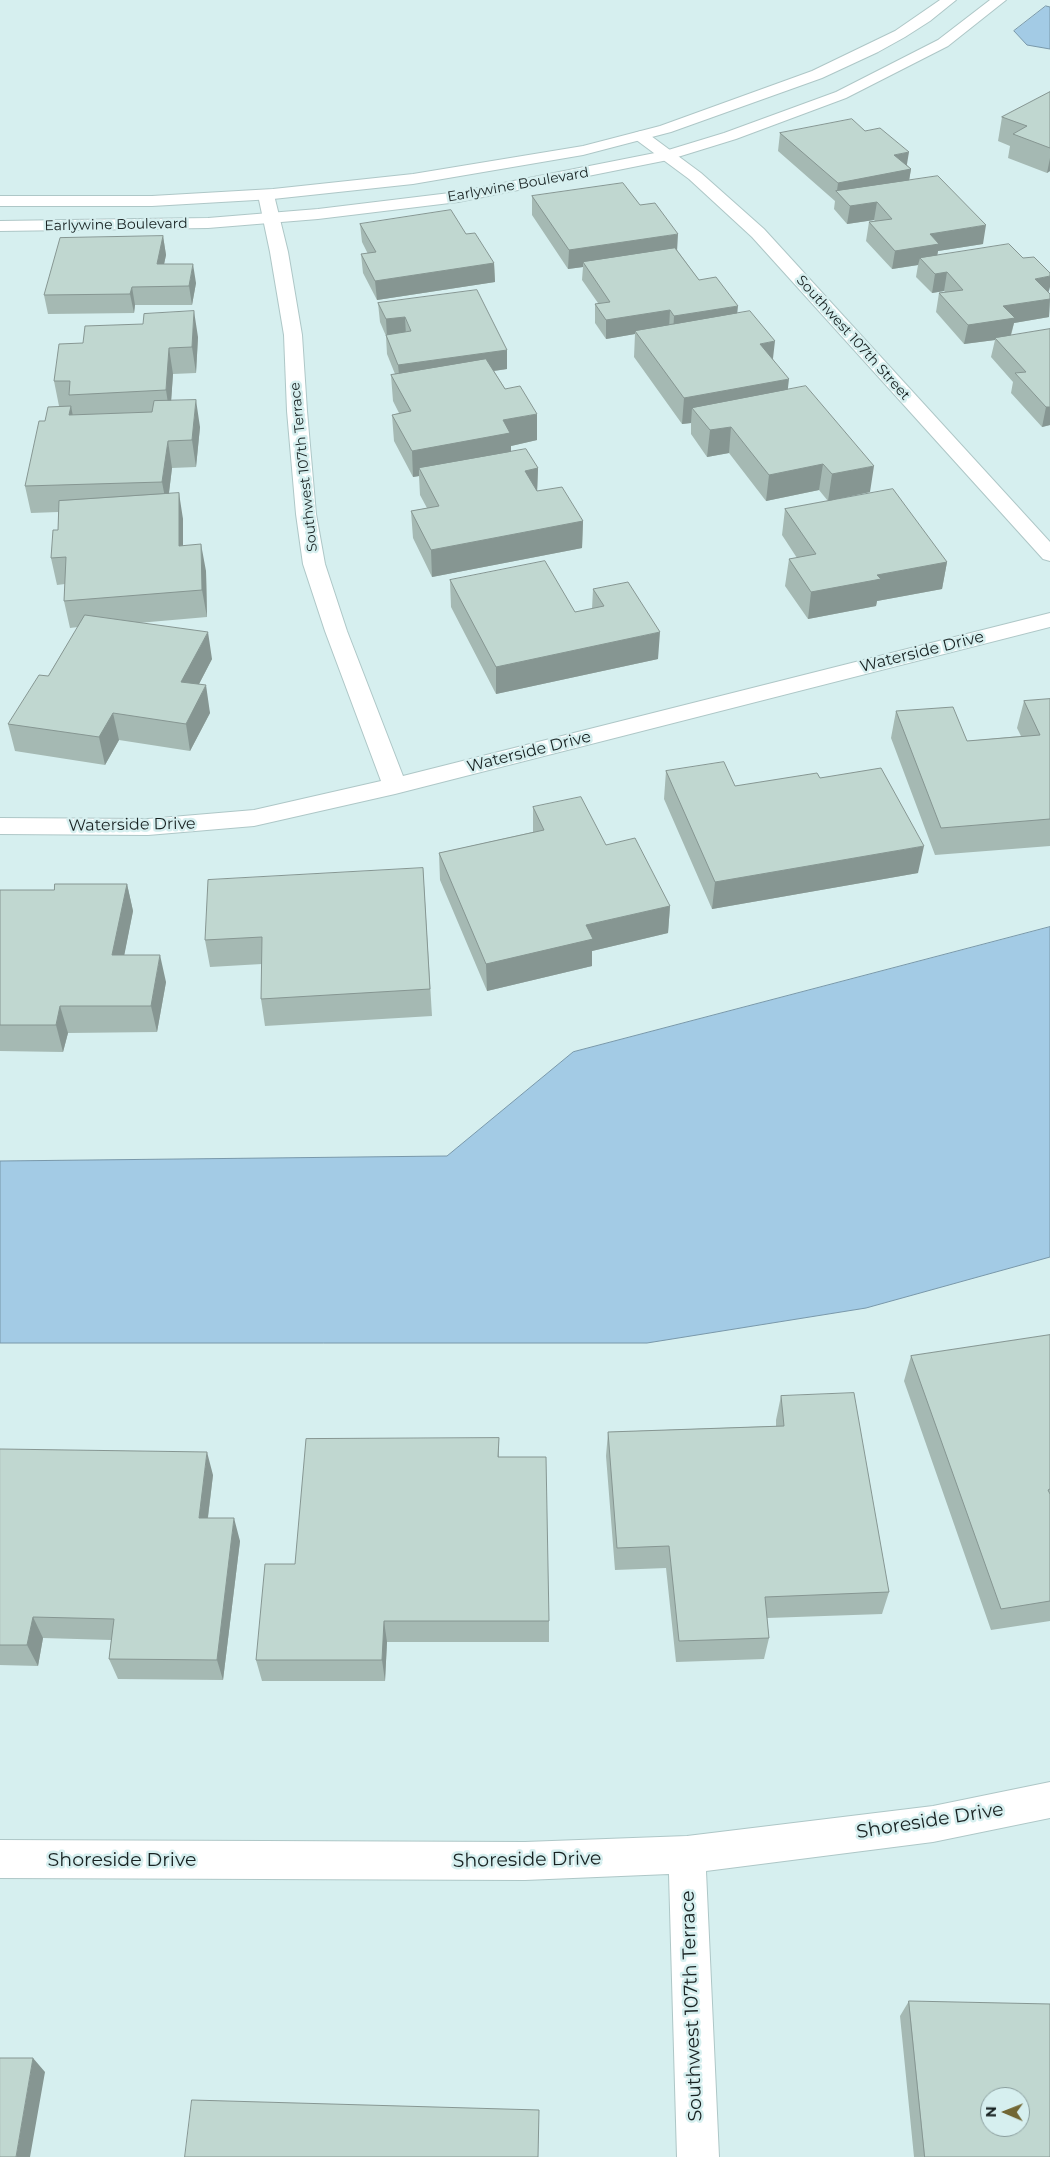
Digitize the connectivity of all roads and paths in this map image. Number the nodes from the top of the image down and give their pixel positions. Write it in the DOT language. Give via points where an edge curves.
graph roads {
  1 [pos="949,0"];
  2 [pos="998,0"];
  3 [pos="641,136"];
  4 [pos="668,155"];
  5 [pos="266,195"];
  6 [pos="0,201"];
  7 [pos="272,218"];
  8 [pos="0,226"];
  9 [pos="1050,555"];
  10 [pos="1050,620"];
  11 [pos="396,786"];
  12 [pos="0,826"];
  13 [pos="1050,1800"];
  14 [pos="687,1855"];
  15 [pos="0,1859"];
  16 [pos="698,2157"];
  1 -- 3 [label="street, Earlywine Boulevard" via="877,47 833,68 783,89"];
  2 -- 4 [label="street, Earlywine Boulevard" via="943,43 841,95"];
  3 -- 4 [label="street, Southwest 107th Street"];
  3 -- 5 [label="street, Earlywine Boulevard" via="524,162 450,174"];
  4 -- 7 [label="street, Earlywine Boulevard" via="524,186"];
  4 -- 9 [label="street, Southwest 107th Street" via="758,233"];
  5 -- 6 [label="street, Earlywine Boulevard" via="125,202"];
  5 -- 7 [label="street, Southwest 107th Terrace"];
  7 -- 8 [label="street, Earlywine Boulevard" via="152,225"];
  7 -- 11 [label="street, Southwest 107th Terrace" via="294,335 304,496 314,564 336,631"];
  10 -- 11 [label="street, Waterside Drive"];
  11 -- 12 [label="street, Waterside Drive" via="254,818 198,824"];
  13 -- 14 [label="street, Shoreside Drive" via="932,1824"];
  14 -- 15 [label="street, Shoreside Drive" via="525,1862"];
  14 -- 16 [label="street, Southwest 107th Terrace"];
}
